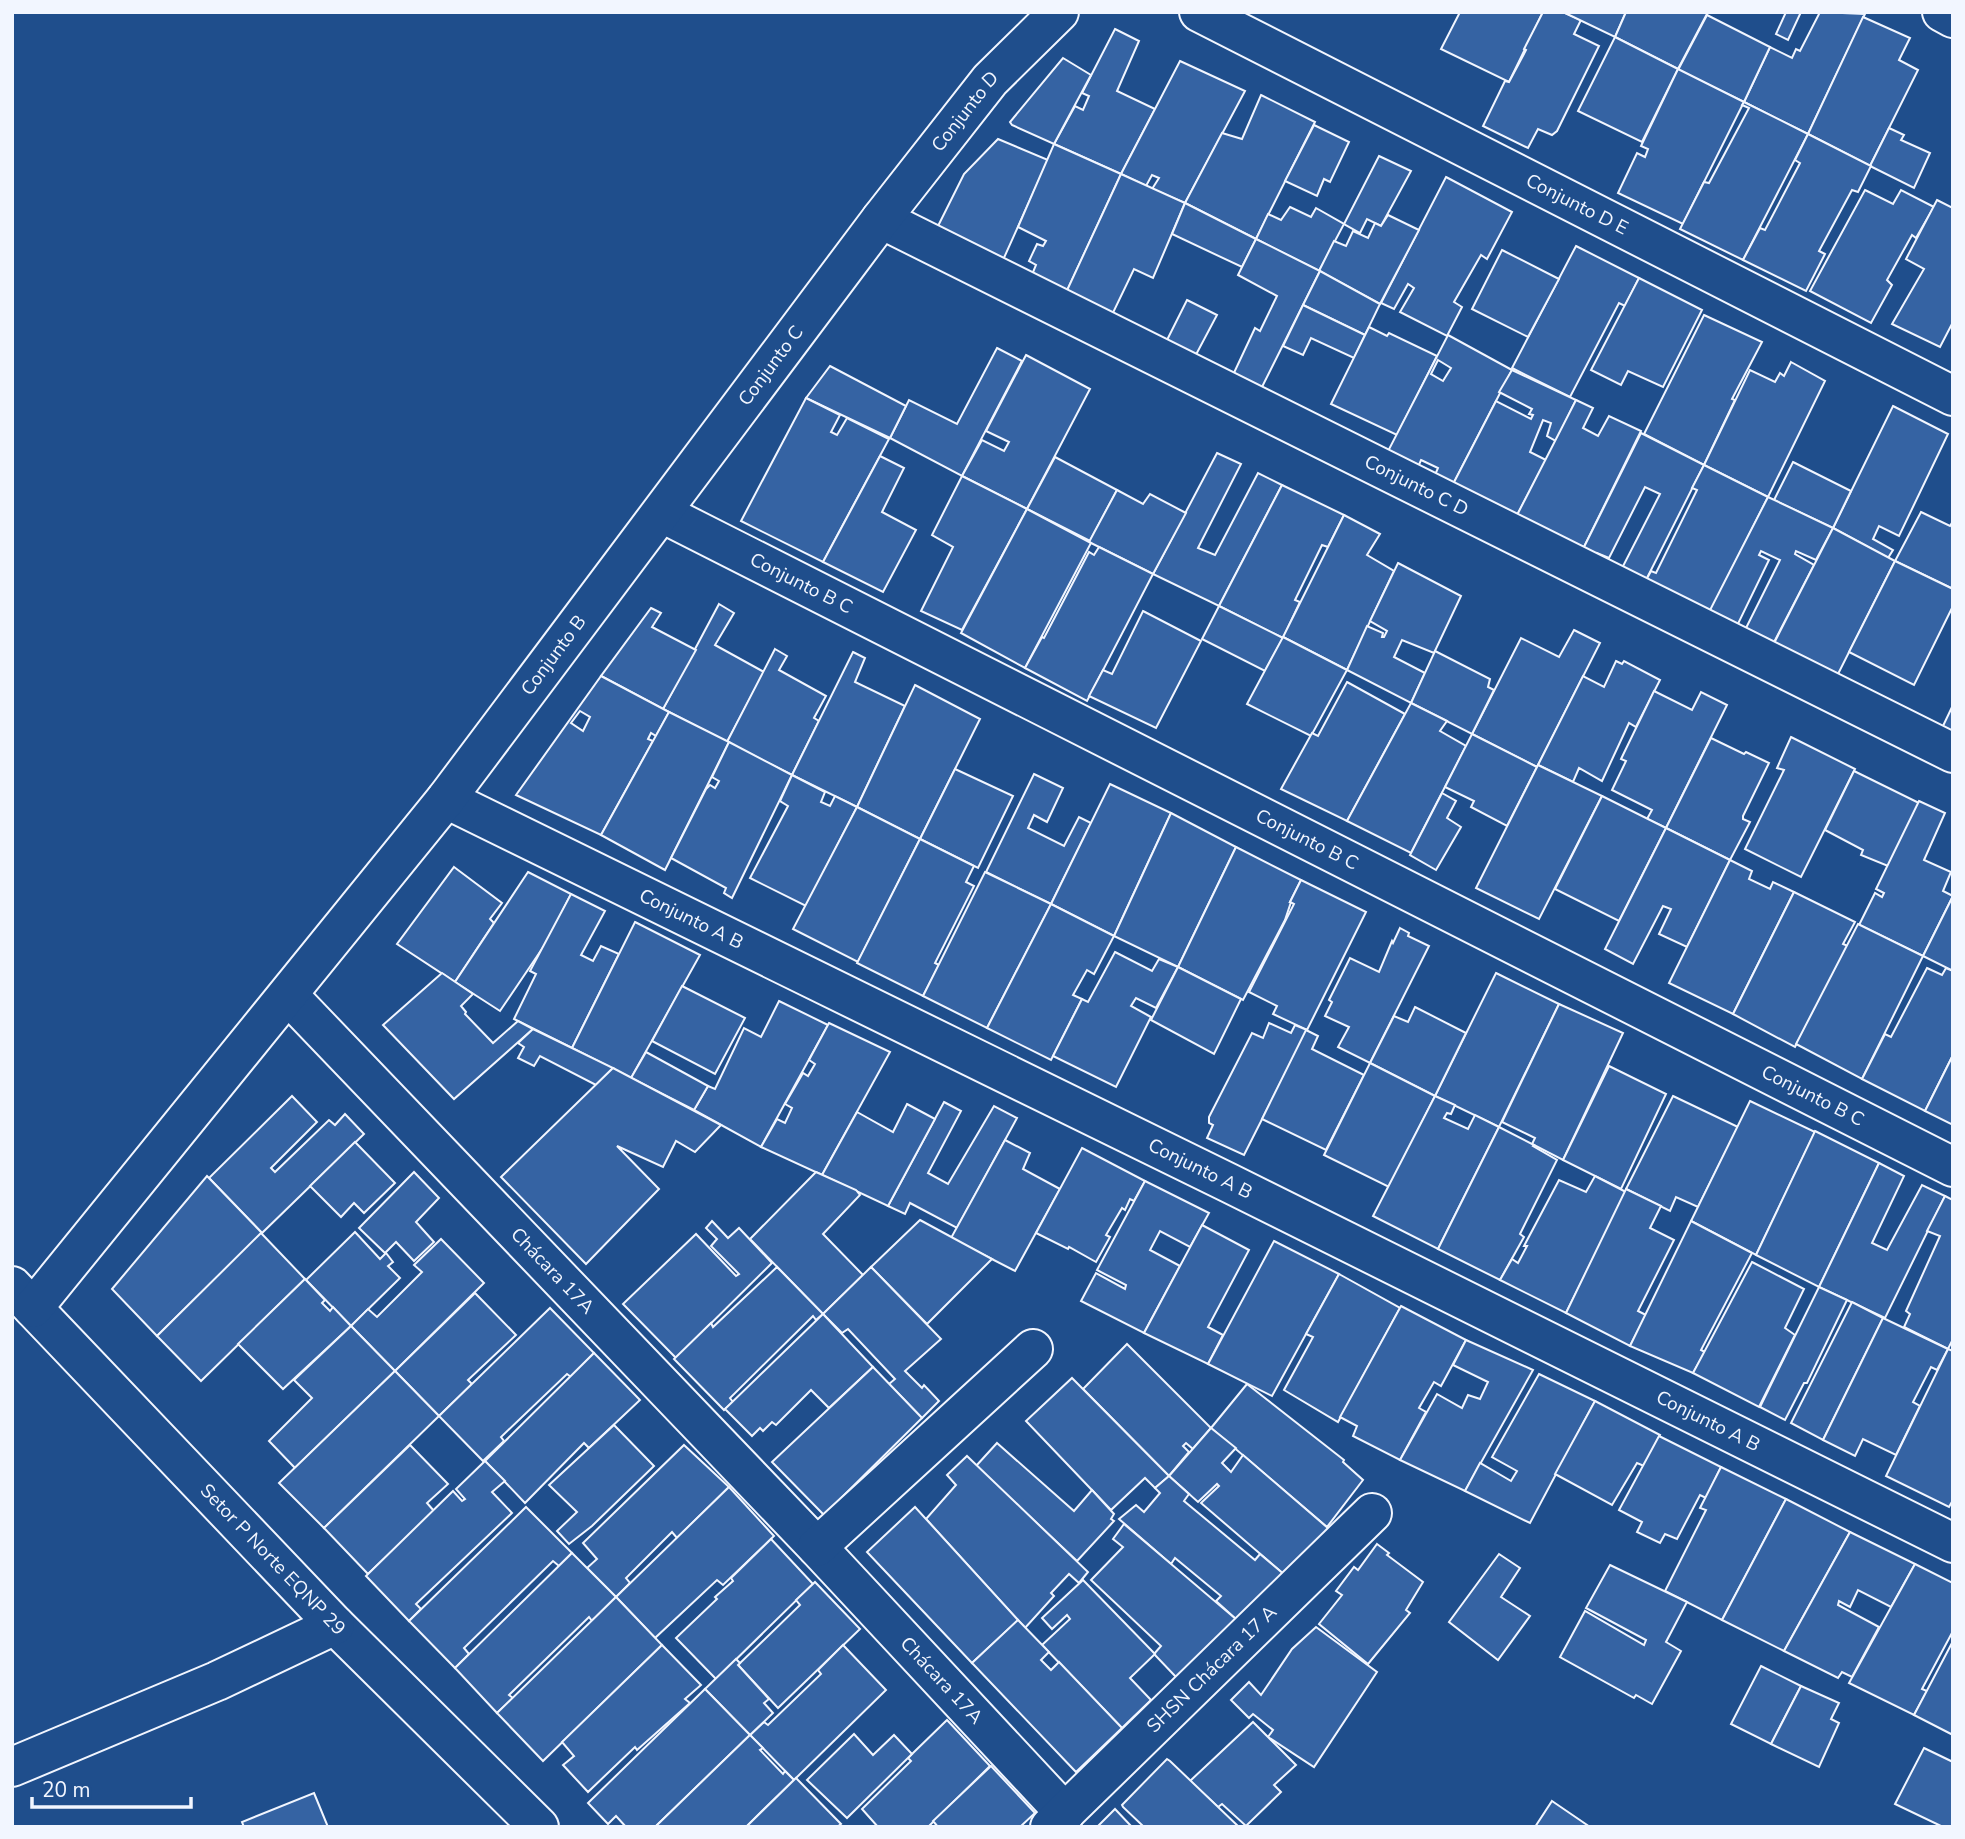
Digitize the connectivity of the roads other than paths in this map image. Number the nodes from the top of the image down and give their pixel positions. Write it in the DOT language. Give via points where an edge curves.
graph roads {
  1 [pos="1059,12"];
  2 [pos="1942,12"];
  3 [pos="1208,14"];
  4 [pos="1953,18"];
  5 [pos="881,219"];
  6 [pos="1953,396"];
  7 [pos="662,513"];
  8 [pos="1953,753"];
  9 [pos="446,799"];
  10 [pos="288,995"];
  11 [pos="1953,1167"];
  12 [pos="23,1297"];
  13 [pos="1033,1349"];
  14 [pos="1372,1513"];
  15 [pos="1953,1543"];
  16 [pos="817,1547"];
  17 [pos="335,1625"];
  18 [pos="12,1767"];
  19 [pos="1058,1820"];
  20 [pos="539,1827"];
  1 -- 5 [label="street, Conjunto D" via="990,80"];
  2 -- 4 [label="street"];
  3 -- 6 [label="street, Conjunto D E"];
  5 -- 7 [label="street, Conjunto C"];
  5 -- 8 [label="street, Conjunto C D"];
  7 -- 9 [label="street, Conjunto B"];
  7 -- 11 [label="street, Conjunto B C"];
  9 -- 10 [label="street, Conjunto B"];
  9 -- 15 [label="street, Conjunto A B"];
  10 -- 12 [label="street, Conjunto B"];
  10 -- 16 [label="street, Chácara 17A"];
  12 -- 17 [label="street, Setor P Norte EQNP 29"];
  13 -- 16 [label="street"];
  14 -- 19 [label="street, SHSN Chácara 17 A"];
  16 -- 19 [label="street, Chácara 17A"];
  17 -- 18 [label="street" via="217,1681"];
  17 -- 20 [label="street, Setor P Norte EQNP 29"];
}
